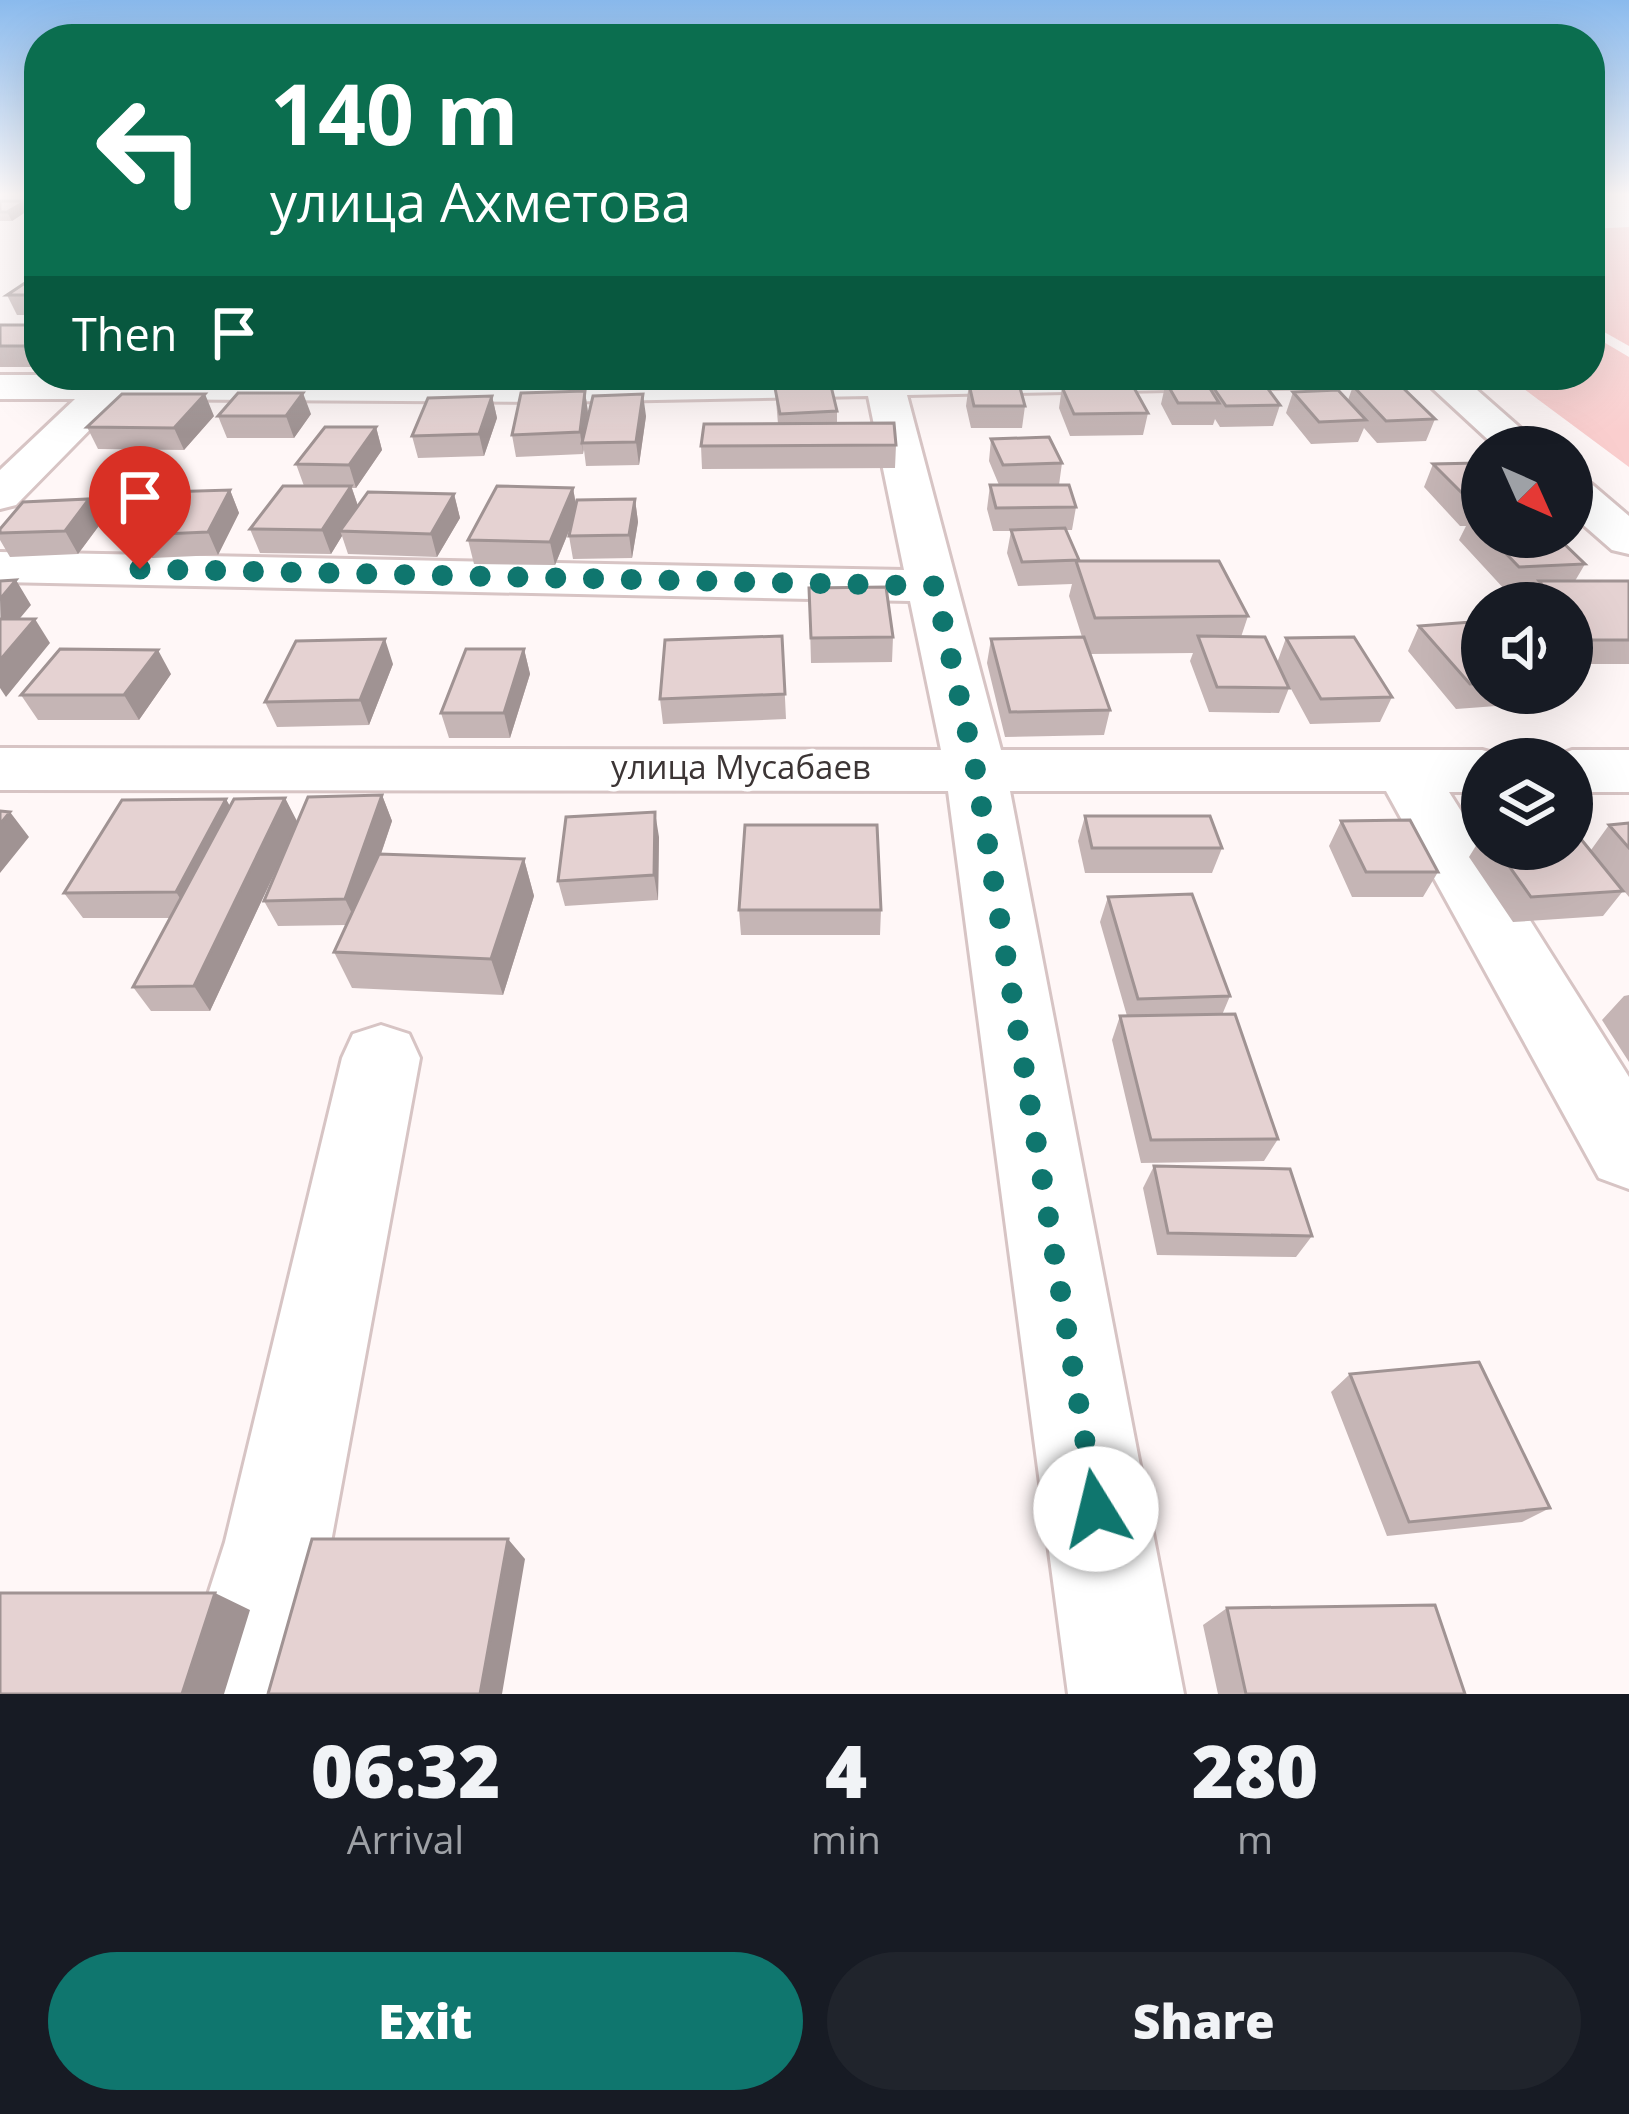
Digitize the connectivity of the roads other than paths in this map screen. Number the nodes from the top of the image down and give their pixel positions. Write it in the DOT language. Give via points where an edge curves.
graph roads {
  1 [pos="107,390"];
  2 [pos="887,390"];
  3 [pos="1454,390"];
  4 [pos="1496,426"];
  5 [pos="0,495"];
  6 [pos="1593,509"];
  7 [pos="1629,540"];
  8 [pos="0,567"];
  9 [pos="935,586"];
  10 [pos="975,767"];
  11 [pos="0,769"];
  12 [pos="1405,771"];
  13 [pos="1461,771"];
  14 [pos="1593,771"];
  15 [pos="1629,771"];
  16 [pos="381,1058"];
  17 [pos="1629,1151"];
  18 [pos="234,1694"];
  19 [pos="1126,1694"];
  1 -- 5 [label="street"];
  2 -- 9 [label="street"];
  3 -- 4 [label="street"];
  6 -- 7 [label="street"];
  8 -- 9 [label="street"];
  9 -- 10 [label="street"];
  10 -- 11 [label="street, улица Мусабаев"];
  10 -- 12 [label="street, улица Мусабаев"];
  10 -- 19 [label="street"];
  12 -- 13 [label="street, улица Мусабаев"];
  12 -- 17 [label="street"];
  14 -- 15 [label="street"];
  16 -- 18 [label="street" via="278,1542"];
}
